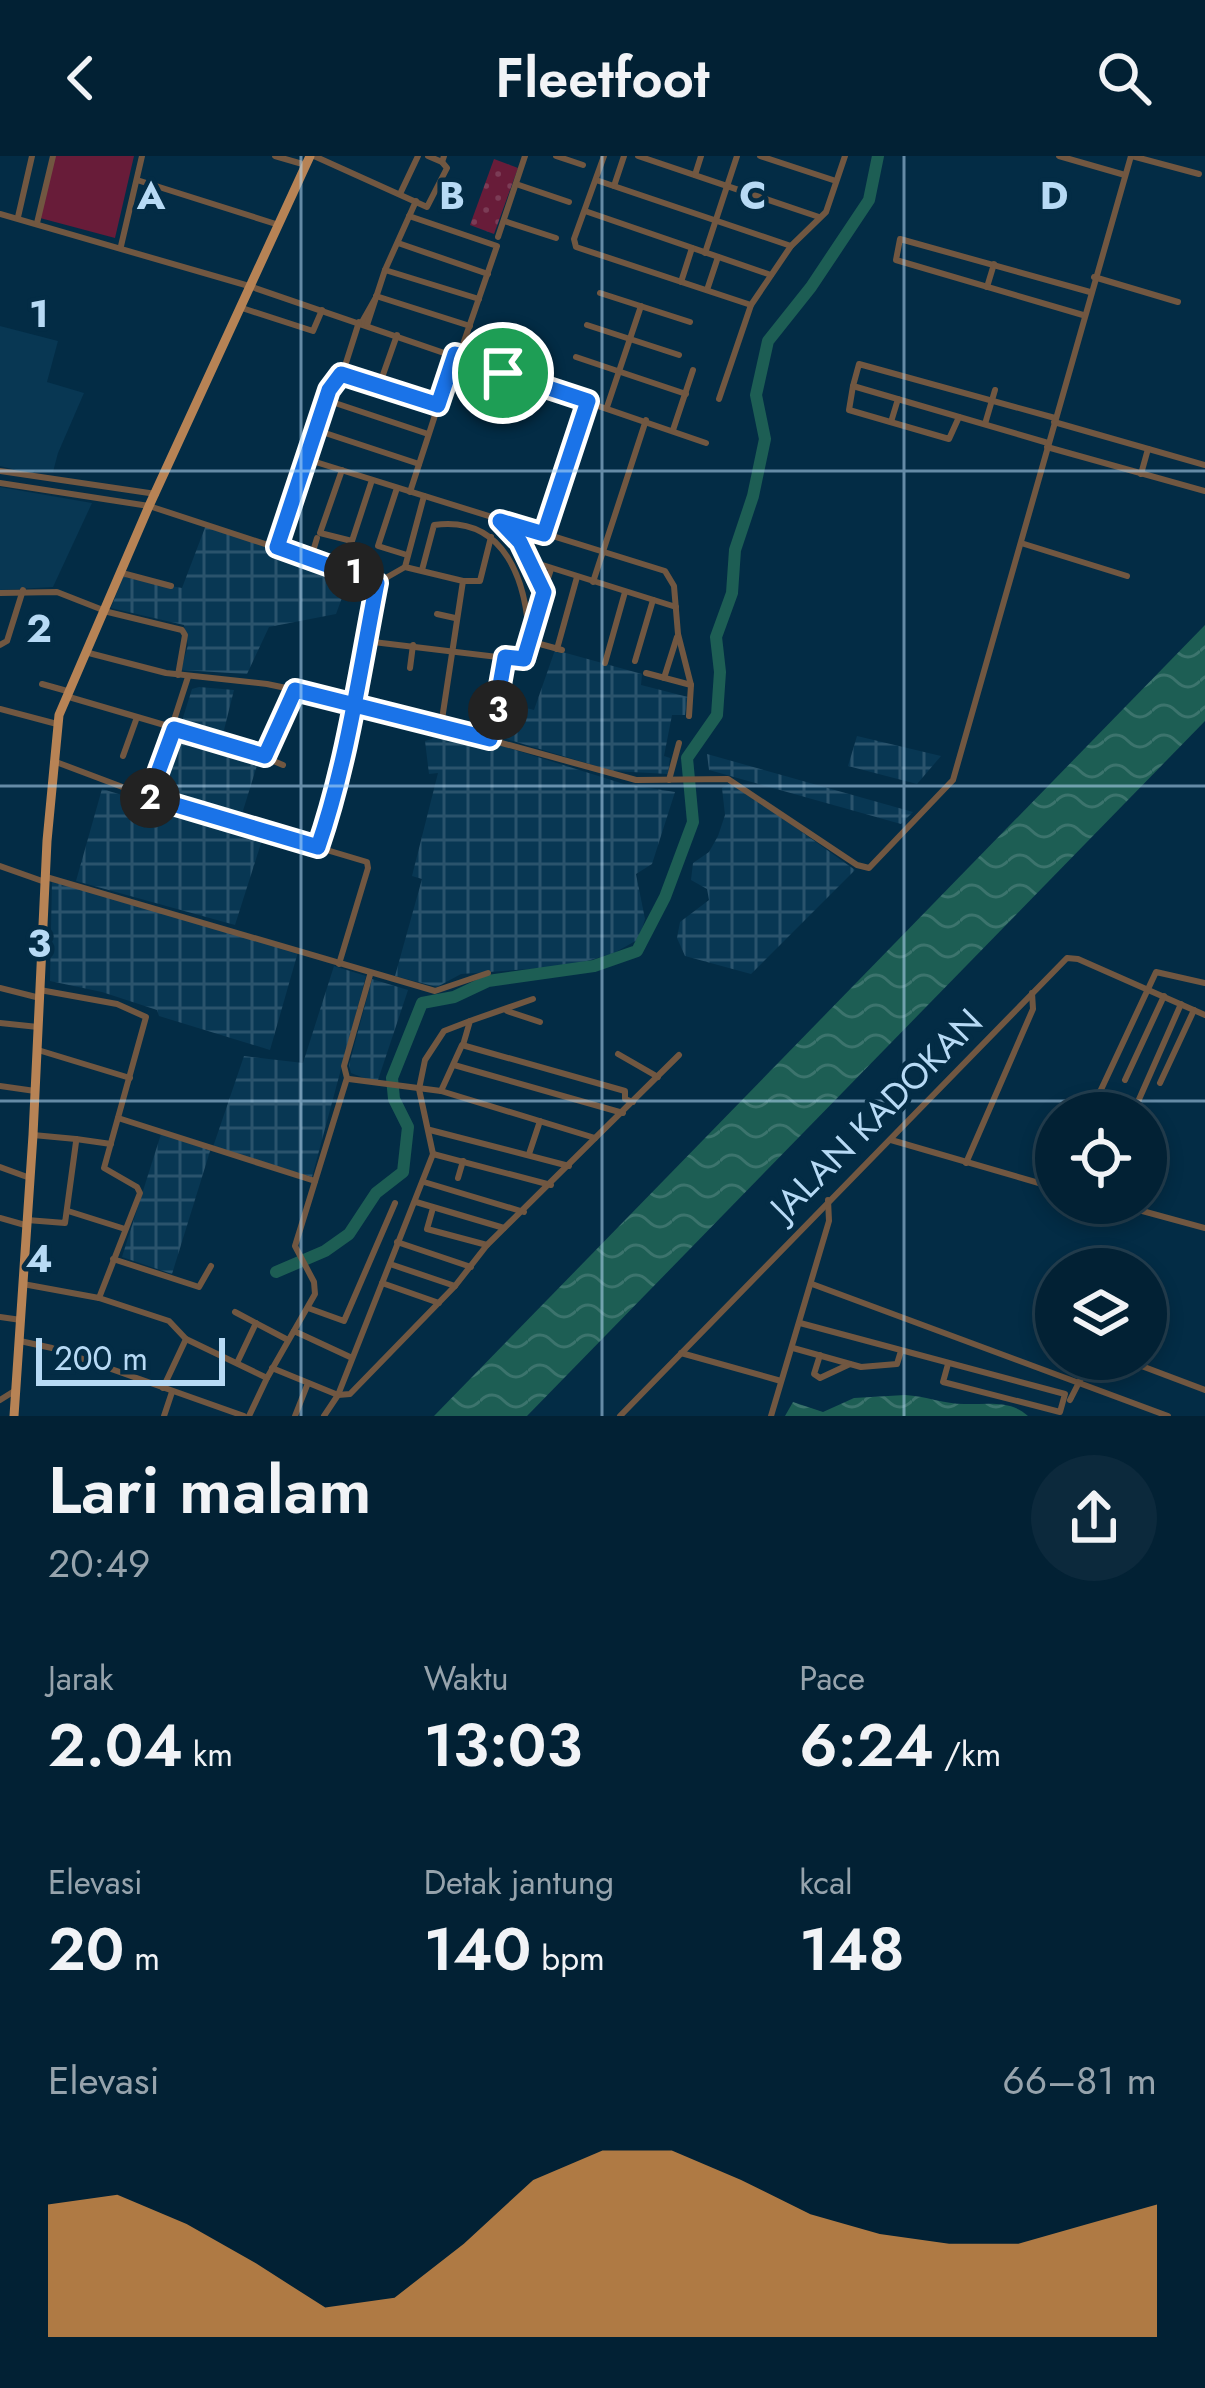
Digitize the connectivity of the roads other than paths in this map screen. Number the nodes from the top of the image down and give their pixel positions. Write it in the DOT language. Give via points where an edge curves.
graph roads {
  1 [pos="32,156"];
  2 [pos="52,156"];
  3 [pos="142,156"];
  4 [pos="275,156"];
  5 [pos="418,156"];
  6 [pos="428,156"];
  7 [pos="526,156"];
  8 [pos="556,156"];
  9 [pos="604,156"];
  10 [pos="623,156"];
  11 [pos="638,156"];
  12 [pos="701,156"];
  13 [pos="737,156"];
  14 [pos="760,156"];
  15 [pos="845,156"];
  16 [pos="1059,156"];
  17 [pos="1131,156"];
  18 [pos="310,159"];
  19 [pos="443,159"];
  20 [pos="583,165"];
  21 [pos="1199,174"];
  22 [pos="695,175"];
  23 [pos="1125,175"];
  24 [pos="137,180"];
  25 [pos="596,180"];
  26 [pos="837,181"];
  27 [pos="516,184"];
  28 [pos="614,185"];
  29 [pos="728,186"];
  30 [pos="400,194"];
  31 [pos="416,201"];
  32 [pos="569,202"];
  33 [pos="585,212"];
  34 [pos="0,214"];
  35 [pos="409,216"];
  36 [pos="819,217"];
  37 [pos="18,218"];
  38 [pos="716,220"];
  39 [pos="504,221"];
  40 [pos="37,223"];
  41 [pos="279,225"];
  42 [pos="498,237"];
  43 [pos="556,238"];
  44 [pos="398,243"];
  45 [pos="121,246"];
  46 [pos="791,246"];
  47 [pos="692,248"];
  48 [pos="706,253"];
  49 [pos="718,257"];
  50 [pos="994,264"];
  51 [pos="386,270"];
  52 [pos="488,274"];
  53 [pos="771,275"];
  54 [pos="1094,277"];
  55 [pos="681,282"];
  56 [pos="249,286"];
  57 [pos="987,287"];
  58 [pos="706,290"];
  59 [pos="1090,292"];
  60 [pos="601,293"];
  61 [pos="375,297"];
  62 [pos="479,299"];
  63 [pos="1178,302"];
  64 [pos="751,305"];
  65 [pos="641,306"];
  66 [pos="241,308"];
  67 [pos="322,310"];
  68 [pos="1084,315"];
  69 [pos="690,322"];
  70 [pos="362,324"];
  71 [pos="587,325"];
  72 [pos="470,326"];
  73 [pos="397,334"];
  74 [pos="630,339"];
  75 [pos="457,355"];
  76 [pos="679,355"];
  77 [pos="576,357"];
  78 [pos="693,370"];
  79 [pos="620,371"];
  80 [pos="341,374"];
  81 [pos="380,386"];
  82 [pos="853,386"];
  83 [pos="995,390"];
  84 [pos="686,394"];
  85 [pos="719,399"];
  86 [pos="898,399"];
  87 [pos="326,400"];
  88 [pos="992,400"];
  89 [pos="588,401"];
  90 [pos="438,405"];
  91 [pos="607,407"];
  92 [pos="959,417"];
  93 [pos="646,420"];
  94 [pos="1054,420"];
  95 [pos="891,422"];
  96 [pos="985,424"];
  97 [pos="316,430"];
  98 [pos="673,430"];
  99 [pos="428,434"];
  100 [pos="706,443"];
  101 [pos="1048,445"];
  102 [pos="1148,449"];
  103 [pos="306,459"];
  104 [pos="418,464"];
  105 [pos="1205,465"];
  106 [pos="342,470"];
  107 [pos="0,471"];
  108 [pos="1142,473"];
  109 [pos="371,480"];
  110 [pos="0,483"];
  111 [pos="397,488"];
  112 [pos="1205,491"];
  113 [pos="410,492"];
  114 [pos="156,494"];
  115 [pos="424,496"];
  116 [pos="149,506"];
  117 [pos="500,521"];
  118 [pos="544,534"];
  119 [pos="319,536"];
  120 [pos="491,536"];
  121 [pos="1021,543"];
  122 [pos="277,547"];
  123 [pos="603,552"];
  124 [pos="311,558"];
  125 [pos="406,560"];
  126 [pos="533,562"];
  127 [pos="551,568"];
  128 [pos="422,570"];
  129 [pos="120,573"];
  130 [pos="1126,576"];
  131 [pos="577,577"];
  132 [pos="464,581"];
  133 [pos="593,582"];
  134 [pos="377,583"];
  135 [pos="171,586"];
  136 [pos="23,590"];
  137 [pos="544,592"];
  138 [pos="625,592"];
  139 [pos="0,593"];
  140 [pos="653,601"];
  141 [pos="676,607"];
  142 [pos="103,610"];
  143 [pos="436,614"];
  144 [pos="455,618"];
  145 [pos="678,634"];
  146 [pos="364,640"];
  147 [pos="531,641"];
  148 [pos="0,645"];
  149 [pos="413,645"];
  150 [pos="451,650"];
  151 [pos="84,652"];
  152 [pos="505,657"];
  153 [pos="634,661"];
  154 [pos="604,662"];
  155 [pos="410,668"];
  156 [pos="646,673"];
  157 [pos="178,676"];
  158 [pos="188,677"];
  159 [pos="664,678"];
  160 [pos="42,684"];
  161 [pos="692,685"];
  162 [pos="295,690"];
  163 [pos="66,694"];
  164 [pos="352,702"];
  165 [pos="0,710"];
  166 [pos="689,716"];
  167 [pos="136,718"];
  168 [pos="58,724"];
  169 [pos="441,726"];
  170 [pos="174,729"];
  171 [pos="490,739"];
  172 [pos="680,743"];
  173 [pos="123,756"];
  174 [pos="265,756"];
  175 [pos="53,760"];
  176 [pos="283,765"];
  177 [pos="674,780"];
  178 [pos="149,797"];
  179 [pos="318,847"];
  180 [pos="0,866"];
  181 [pos="45,880"];
  182 [pos="339,964"];
  183 [pos="488,974"];
  184 [pos="370,975"];
  185 [pos="1205,983"];
  186 [pos="0,988"];
  187 [pos="1148,989"];
  188 [pos="1032,993"];
  189 [pos="40,994"];
  190 [pos="1164,996"];
  191 [pos="533,999"];
  192 [pos="1181,1004"];
  193 [pos="503,1010"];
  194 [pos="1194,1010"];
  195 [pos="1205,1015"];
  196 [pos="470,1022"];
  197 [pos="540,1022"];
  198 [pos="0,1023"];
  199 [pos="39,1027"];
  200 [pos="463,1046"];
  201 [pos="38,1050"];
  202 [pos="618,1054"];
  203 [pos="680,1054"];
  204 [pos="454,1065"];
  205 [pos="658,1077"];
  206 [pos="130,1078"];
  207 [pos="347,1078"];
  208 [pos="1125,1080"];
  209 [pos="1160,1084"];
  210 [pos="0,1087"];
  211 [pos="419,1089"];
  212 [pos="35,1091"];
  213 [pos="441,1091"];
  214 [pos="1100,1092"];
  215 [pos="1142,1092"];
  216 [pos="633,1102"];
  217 [pos="623,1113"];
  218 [pos="118,1118"];
  219 [pos="540,1121"];
  220 [pos="430,1130"];
  221 [pos="34,1135"];
  222 [pos="595,1138"];
  223 [pos="76,1139"];
  224 [pos="891,1140"];
  225 [pos="111,1144"];
  226 [pos="433,1154"];
  227 [pos="529,1154"];
  228 [pos="463,1161"];
  229 [pos="966,1163"];
  230 [pos="569,1166"];
  231 [pos="0,1167"];
  232 [pos="30,1178"];
  233 [pos="458,1178"];
  234 [pos="315,1181"];
  235 [pos="424,1182"];
  236 [pos="1035,1182"];
  237 [pos="551,1185"];
  238 [pos="828,1200"];
  239 [pos="416,1202"];
  240 [pos="395,1203"];
  241 [pos="433,1208"];
  242 [pos="68,1211"];
  243 [pos="524,1211"];
  244 [pos="0,1218"];
  245 [pos="1167,1218"];
  246 [pos="27,1222"];
  247 [pos="125,1228"];
  248 [pos="504,1228"];
  249 [pos="1205,1228"];
  250 [pos="397,1242"];
  251 [pos="487,1245"];
  252 [pos="113,1259"];
  253 [pos="390,1264"];
  254 [pos="211,1266"];
  255 [pos="471,1267"];
  256 [pos="382,1283"];
  257 [pos="23,1284"];
  258 [pos="812,1284"];
  259 [pos="455,1286"];
  260 [pos="99,1298"];
  261 [pos="439,1303"];
  262 [pos="308,1308"];
  263 [pos="235,1312"];
  264 [pos="0,1317"];
  265 [pos="21,1320"];
  266 [pos="256,1323"];
  267 [pos="800,1323"];
  268 [pos="293,1331"];
  269 [pos="185,1337"];
  270 [pos="288,1340"];
  271 [pos="20,1341"];
  272 [pos="794,1348"];
  273 [pos="901,1351"];
  274 [pos="681,1354"];
  275 [pos="820,1355"];
  276 [pos="352,1358"];
  277 [pos="237,1364"];
  278 [pos="850,1364"];
  279 [pos="948,1364"];
  280 [pos="272,1368"];
  281 [pos="1167,1376"];
  282 [pos="267,1378"];
  283 [pos="1079,1380"];
  284 [pos="781,1382"];
  285 [pos="308,1383"];
  286 [pos="1077,1384"];
  287 [pos="16,1390"];
  288 [pos="167,1390"];
  289 [pos="1205,1390"];
  290 [pos="338,1395"];
  291 [pos="0,1400"];
  292 [pos="1070,1400"];
  293 [pos="14,1416"];
  294 [pos="164,1416"];
  295 [pos="245,1416"];
  296 [pos="295,1416"];
  297 [pos="324,1416"];
  298 [pos="620,1416"];
  299 [pos="771,1416"];
  300 [pos="1168,1416"];
  1 -- 37 [label="street"];
  2 -- 40 [label="street"];
  3 -- 24 [label="street"];
  4 -- 18 [label="street"];
  5 -- 30 [label="street"];
  6 -- 19 [label="street"];
  7 -- 27 [label="street"];
  8 -- 20 [label="street"];
  9 -- 25 [label="street"];
  10 -- 28 [label="street"];
  11 -- 22 [label="street"];
  12 -- 22 [label="street"];
  13 -- 29 [label="street"];
  14 -- 26 [label="street"];
  15 -- 26 [label="street"];
  16 -- 23 [label="street"];
  17 -- 21 [label="street"];
  17 -- 23 [label="street"];
  18 -- 30 [label="street"];
  18 -- 41 [label="main road"];
  19 -- 31 [label="street" via="447,168 430,204"];
  22 -- 29 [label="street"];
  23 -- 54 [label="street"];
  24 -- 41 [label="street"];
  24 -- 45 [label="street"];
  25 -- 28 [label="street"];
  25 -- 33 [label="street"];
  26 -- 36 [label="street"];
  27 -- 32 [label="street"];
  27 -- 39 [label="street"];
  28 -- 38 [label="street"];
  29 -- 36 [label="street"];
  29 -- 38 [label="street"];
  30 -- 31 [label="street"];
  31 -- 35 [label="street"];
  33 -- 47 [label="street"];
  33 -- 55 [label="street" via="575,244"];
  34 -- 37 [label="street"];
  35 -- 44 [label="street"];
  35 -- 52 [label="street" via="496,244"];
  36 -- 46 [label="street"];
  37 -- 40 [label="street"];
  38 -- 46 [label="street"];
  38 -- 48 [label="street"];
  39 -- 42 [label="street"];
  39 -- 43 [label="street"];
  40 -- 45 [label="street"];
  41 -- 56 [label="main road"];
  44 -- 51 [label="street"];
  44 -- 52 [label="street"];
  45 -- 56 [label="street"];
  46 -- 53 [label="street"];
  47 -- 48 [label="street"];
  47 -- 55 [label="street"];
  48 -- 49 [label="street"];
  49 -- 53 [label="street"];
  49 -- 58 [label="street"];
  50 -- 57 [label="street"];
  50 -- 57 [label="street" via="900,239 896,260"];
  50 -- 59 [label="street"];
  51 -- 61 [label="street"];
  51 -- 62 [label="street"];
  52 -- 62 [label="street"];
  53 -- 64 [label="street"];
  54 -- 59 [label="street"];
  54 -- 63 [label="street"];
  55 -- 58 [label="street"];
  56 -- 66 [label="main road"];
  56 -- 67 [label="street"];
  57 -- 68 [label="street"];
  58 -- 64 [label="street"];
  59 -- 68 [label="street"];
  60 -- 65 [label="street"];
  61 -- 70 [label="street"];
  61 -- 72 [label="street"];
  62 -- 72 [label="street"];
  64 -- 85 [label="street"];
  65 -- 69 [label="street"];
  65 -- 74 [label="street"];
  66 -- 67 [label="street" via="314,331"];
  66 -- 114 [label="main road"];
  67 -- 70 [label="street"];
  68 -- 94 [label="street"];
  70 -- 73 [label="street"];
  70 -- 80 [label="street"];
  71 -- 74 [label="street"];
  72 -- 75 [label="street"];
  73 -- 75 [label="street"];
  73 -- 81 [label="street"];
  74 -- 76 [label="street"];
  74 -- 79 [label="street"];
  75 -- 89 [label="street"];
  75 -- 90 [label="street"];
  77 -- 79 [label="street"];
  78 -- 84 [label="street"];
  79 -- 84 [label="street"];
  79 -- 91 [label="street"];
  80 -- 81 [label="street"];
  80 -- 87 [label="street"];
  81 -- 90 [label="street"];
  82 -- 86 [label="street"];
  82 -- 88 [label="street" via="862,363"];
  82 -- 95 [label="street" via="849,410"];
  83 -- 88 [label="street"];
  84 -- 98 [label="street"];
  86 -- 92 [label="street"];
  86 -- 95 [label="street"];
  87 -- 97 [label="street"];
  87 -- 99 [label="street"];
  88 -- 94 [label="street"];
  88 -- 96 [label="street"];
  89 -- 91 [label="street"];
  89 -- 118 [label="street"];
  90 -- 99 [label="street"];
  91 -- 93 [label="street"];
  92 -- 95 [label="street" via="951,439"];
  92 -- 96 [label="street"];
  93 -- 98 [label="street"];
  93 -- 123 [label="street"];
  94 -- 101 [label="street"];
  94 -- 102 [label="street"];
  96 -- 101 [label="street"];
  97 -- 103 [label="street"];
  97 -- 104 [label="street"];
  98 -- 100 [label="street"];
  99 -- 104 [label="street"];
  101 -- 108 [label="street"];
  101 -- 121 [label="street"];
  102 -- 105 [label="street"];
  102 -- 108 [label="street"];
  103 -- 106 [label="street"];
  103 -- 122 [label="street"];
  104 -- 113 [label="street"];
  106 -- 109 [label="street"];
  106 -- 119 [label="street"];
  107 -- 114 [label="street"];
  108 -- 112 [label="street"];
  109 -- 111 [label="street"];
  109 -- 119 [label="street" via="350,542"];
  110 -- 116 [label="street"];
  111 -- 113 [label="street"];
  111 -- 125 [label="street" via="379,547"];
  113 -- 115 [label="street"];
  114 -- 116 [label="main road"];
  115 -- 117 [label="street"];
  115 -- 125 [label="street"];
  116 -- 122 [label="street"];
  116 -- 129 [label="main road"];
  117 -- 118 [label="street"];
  117 -- 126 [label="street"];
  118 -- 123 [label="street"];
  119 -- 124 [label="street"];
  120 -- 128 [label="street" via="434,525"];
  120 -- 132 [label="street" via="480,581"];
  120 -- 147 [label="street" via="523,588"];
  121 -- 130 [label="street"];
  121 -- 177 [label="street" via="953,780 873,865 856,865 737,783"];
  122 -- 124 [label="street"];
  123 -- 133 [label="street"];
  123 -- 141 [label="street" via="668,574"];
  124 -- 134 [label="street"];
  125 -- 128 [label="street"];
  125 -- 134 [label="street"];
  126 -- 127 [label="street"];
  126 -- 137 [label="street"];
  127 -- 131 [label="street"];
  127 -- 137 [label="street"];
  128 -- 132 [label="street"];
  129 -- 135 [label="street"];
  129 -- 142 [label="main road"];
  131 -- 133 [label="street"];
  131 -- 147 [label="street" via="559,650"];
  132 -- 144 [label="street"];
  133 -- 138 [label="street"];
  134 -- 146 [label="street"];
  136 -- 139 [label="street"];
  136 -- 142 [label="street" via="63,593"];
  136 -- 148 [label="street"];
  137 -- 147 [label="street"];
  138 -- 140 [label="street"];
  138 -- 154 [label="street"];
  140 -- 141 [label="street"];
  140 -- 153 [label="street"];
  141 -- 145 [label="street"];
  142 -- 151 [label="main road"];
  142 -- 157 [label="street" via="185,631"];
  143 -- 144 [label="street"];
  144 -- 150 [label="street"];
  145 -- 159 [label="street"];
  145 -- 161 [label="street"];
  146 -- 149 [label="street"];
  146 -- 164 [label="street"];
  147 -- 152 [label="street" via="524,659"];
  149 -- 150 [label="street"];
  149 -- 155 [label="street"];
  150 -- 152 [label="street"];
  150 -- 169 [label="street"];
  151 -- 157 [label="street"];
  151 -- 163 [label="main road"];
  152 -- 171 [label="street"];
  156 -- 159 [label="street"];
  157 -- 158 [label="street"];
  158 -- 162 [label="street"];
  158 -- 170 [label="street"];
  159 -- 161 [label="street"];
  160 -- 163 [label="street"];
  161 -- 166 [label="street"];
  162 -- 164 [label="street"];
  162 -- 174 [label="street"];
  163 -- 167 [label="street"];
  163 -- 168 [label="main road"];
  164 -- 169 [label="street"];
  164 -- 179 [label="street"];
  165 -- 168 [label="street"];
  167 -- 170 [label="street"];
  167 -- 173 [label="street"];
  168 -- 175 [label="main road"];
  169 -- 171 [label="street"];
  170 -- 174 [label="street"];
  170 -- 178 [label="street"];
  171 -- 177 [label="street" via="646,782"];
  172 -- 177 [label="street"];
  174 -- 176 [label="street"];
  175 -- 178 [label="street"];
  175 -- 181 [label="main road"];
  178 -- 179 [label="street"];
  179 -- 182 [label="street" via="368,866"];
  180 -- 181 [label="street"];
  181 -- 182 [label="street"];
  181 -- 189 [label="main road"];
  182 -- 184 [label="street"];
  183 -- 184 [label="street" via="440,991"];
  184 -- 207 [label="street"];
  185 -- 187 [label="street" via="1158,970"];
  186 -- 189 [label="street"];
  187 -- 188 [label="street, JALAN KADOKAN" via="1072,958"];
  187 -- 190 [label="street, JALAN KADOKAN"];
  187 -- 214 [label="street"];
  188 -- 224 [label="street, JALAN KADOKAN"];
  188 -- 229 [label="street" via="1033,1009"];
  189 -- 199 [label="main road"];
  189 -- 206 [label="street" via="144,1013"];
  190 -- 192 [label="street, JALAN KADOKAN"];
  190 -- 208 [label="street"];
  191 -- 193 [label="street"];
  192 -- 194 [label="street, JALAN KADOKAN"];
  192 -- 215 [label="street"];
  193 -- 196 [label="street"];
  193 -- 197 [label="street"];
  194 -- 195 [label="street, JALAN KADOKAN"];
  194 -- 209 [label="street"];
  196 -- 200 [label="street"];
  196 -- 211 [label="street" via="452,1025 430,1049"];
  198 -- 199 [label="street"];
  199 -- 201 [label="main road"];
  200 -- 204 [label="street"];
  200 -- 216 [label="street" via="625,1091"];
  201 -- 206 [label="street"];
  201 -- 212 [label="main road"];
  202 -- 205 [label="street"];
  203 -- 205 [label="street"];
  204 -- 213 [label="street"];
  204 -- 217 [label="street"];
  205 -- 216 [label="street"];
  206 -- 218 [label="street"];
  207 -- 211 [label="street"];
  207 -- 234 [label="street"];
  210 -- 212 [label="street"];
  211 -- 213 [label="street"];
  211 -- 220 [label="street"];
  212 -- 221 [label="main road"];
  213 -- 219 [label="street"];
  216 -- 217 [label="street"];
  217 -- 222 [label="street"];
  218 -- 225 [label="street"];
  218 -- 234 [label="street"];
  219 -- 222 [label="street"];
  219 -- 227 [label="street"];
  220 -- 226 [label="street"];
  220 -- 227 [label="street"];
  221 -- 223 [label="street"];
  221 -- 232 [label="main road"];
  222 -- 230 [label="street"];
  223 -- 225 [label="street"];
  223 -- 242 [label="street"];
  224 -- 229 [label="street"];
  224 -- 238 [label="street, JALAN KADOKAN"];
  225 -- 247 [label="street" via="104,1171 139,1189"];
  226 -- 228 [label="street"];
  226 -- 235 [label="street"];
  227 -- 230 [label="street"];
  228 -- 233 [label="street"];
  228 -- 237 [label="street"];
  229 -- 236 [label="street"];
  230 -- 237 [label="street"];
  231 -- 232 [label="street"];
  232 -- 246 [label="main road"];
  234 -- 262 [label="street" via="295,1246 314,1282"];
  235 -- 239 [label="street"];
  235 -- 243 [label="street"];
  237 -- 243 [label="street"];
  238 -- 258 [label="street"];
  238 -- 274 [label="street, JALAN KADOKAN"];
  239 -- 241 [label="street"];
  239 -- 250 [label="street"];
  240 -- 262 [label="street" via="344,1322"];
  241 -- 248 [label="street"];
  241 -- 251 [label="street" via="427,1229"];
  242 -- 246 [label="street" via="64,1225"];
  242 -- 247 [label="street"];
  243 -- 248 [label="street"];
  244 -- 246 [label="street"];
  245 -- 249 [label="street"];
  246 -- 257 [label="main road"];
  247 -- 252 [label="street"];
  248 -- 251 [label="street"];
  250 -- 253 [label="street"];
  250 -- 255 [label="street"];
  251 -- 255 [label="street"];
  252 -- 254 [label="street" via="199,1287"];
  252 -- 260 [label="street"];
  253 -- 256 [label="street"];
  253 -- 259 [label="street"];
  255 -- 259 [label="street"];
  256 -- 261 [label="street"];
  256 -- 276 [label="street"];
  257 -- 260 [label="street"];
  257 -- 265 [label="main road"];
  258 -- 267 [label="street"];
  258 -- 286 [label="street"];
  259 -- 261 [label="street"];
  260 -- 269 [label="street" via="176,1325"];
  261 -- 290 [label="street" via="376,1370"];
  262 -- 268 [label="street"];
  263 -- 266 [label="street"];
  264 -- 265 [label="street"];
  265 -- 271 [label="main road"];
  266 -- 270 [label="street"];
  266 -- 277 [label="street"];
  267 -- 272 [label="street"];
  267 -- 273 [label="street"];
  268 -- 270 [label="street"];
  268 -- 276 [label="street"];
  269 -- 277 [label="street"];
  269 -- 288 [label="street"];
  270 -- 280 [label="street"];
  271 -- 287 [label="main road"];
  271 -- 288 [label="street"];
  272 -- 275 [label="street"];
  272 -- 284 [label="street"];
  273 -- 278 [label="street" via="896,1364"];
  273 -- 279 [label="street"];
  274 -- 284 [label="street"];
  274 -- 298 [label="street, JALAN KADOKAN"];
  275 -- 278 [label="street"];
  275 -- 278 [label="street" via="820,1378"];
  276 -- 290 [label="street"];
  277 -- 282 [label="street"];
  279 -- 279 [label="street" via="1065,1394 1060,1412 944,1382"];
  280 -- 282 [label="street"];
  280 -- 285 [label="street"];
  281 -- 289 [label="street"];
  282 -- 295 [label="street"];
  283 -- 286 [label="street"];
  284 -- 299 [label="street"];
  285 -- 290 [label="street"];
  285 -- 296 [label="street"];
  286 -- 292 [label="street"];
  286 -- 300 [label="street"];
  287 -- 291 [label="street"];
  287 -- 293 [label="main road"];
  288 -- 294 [label="street"];
  288 -- 295 [label="street"];
  290 -- 297 [label="street"];
}
